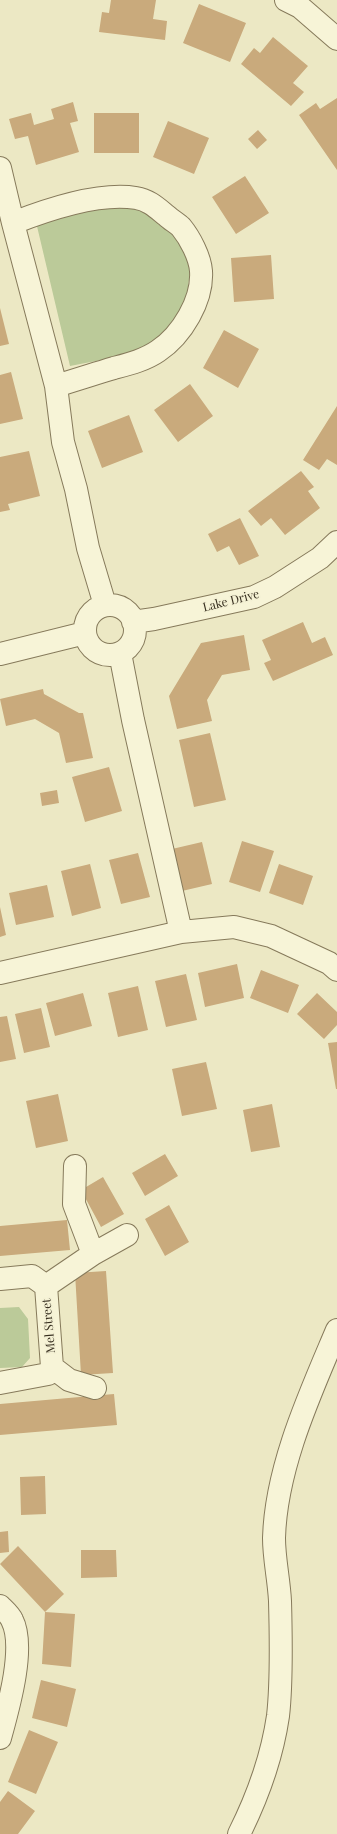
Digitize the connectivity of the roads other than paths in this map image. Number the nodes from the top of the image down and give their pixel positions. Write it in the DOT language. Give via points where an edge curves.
graph roads {
  1 [pos="286,0"];
  2 [pos="336,36"];
  3 [pos="0,168"];
  4 [pos="13,223"];
  5 [pos="56,386"];
  6 [pos="337,542"];
  7 [pos="105,605"];
  8 [pos="134,622"];
  9 [pos="85,633"];
  10 [pos="120,653"];
  11 [pos="0,654"];
  12 [pos="181,932"];
  13 [pos="337,970"];
  14 [pos="0,973"];
  15 [pos="75,1166"];
  16 [pos="127,1235"];
  17 [pos="93,1254"];
  18 [pos="0,1279"];
  19 [pos="46,1286"];
  20 [pos="337,1330"];
  21 [pos="52,1367"];
  22 [pos="0,1383"];
  23 [pos="95,1388"];
  24 [pos="0,1606"];
  25 [pos="0,1738"];
  26 [pos="239,1834"];
  1 -- 2 [label="street" via="300,7"];
  3 -- 4 [label="street"];
  4 -- 5 [label="street"];
  4 -- 5 [label="street" via="49,209 105,199 136,198 152,203 181,228 196,253 201,271 198,294 189,315 177,334 158,351 140,360"];
  5 -- 7 [label="street" via="63,442 88,548"];
  6 -- 8 [label="street, Lake Drive" via="320,558 275,587 254,597"];
  7 -- 8 [label="street" via="122,608"];
  7 -- 9 [label="street" via="90,615"];
  8 -- 10 [label="street" via="133,640"];
  9 -- 10 [label="street" via="93,648 103,654"];
  9 -- 11 [label="street"];
  10 -- 12 [label="street"];
  12 -- 13 [label="street" via="234,927 271,936 329,963"];
  12 -- 14 [label="street"];
  15 -- 17 [label="street" via="74,1204"];
  16 -- 17 [label="street, Mel Street"];
  17 -- 19 [label="street, Mel Street"];
  18 -- 19 [label="street, Mel Street" via="32,1276"];
  19 -- 21 [label="street, Mel Street"];
  20 -- 26 [label="street" via="306,1402 280,1488 274,1538 280,1601 278,1716 256,1797"];
  21 -- 22 [label="street, Mel Street" via="48,1374"];
  21 -- 23 [label="street, Mel Street" via="70,1380"];
  24 -- 25 [label="street" via="12,1620 17,1637 17,1658"];
}
